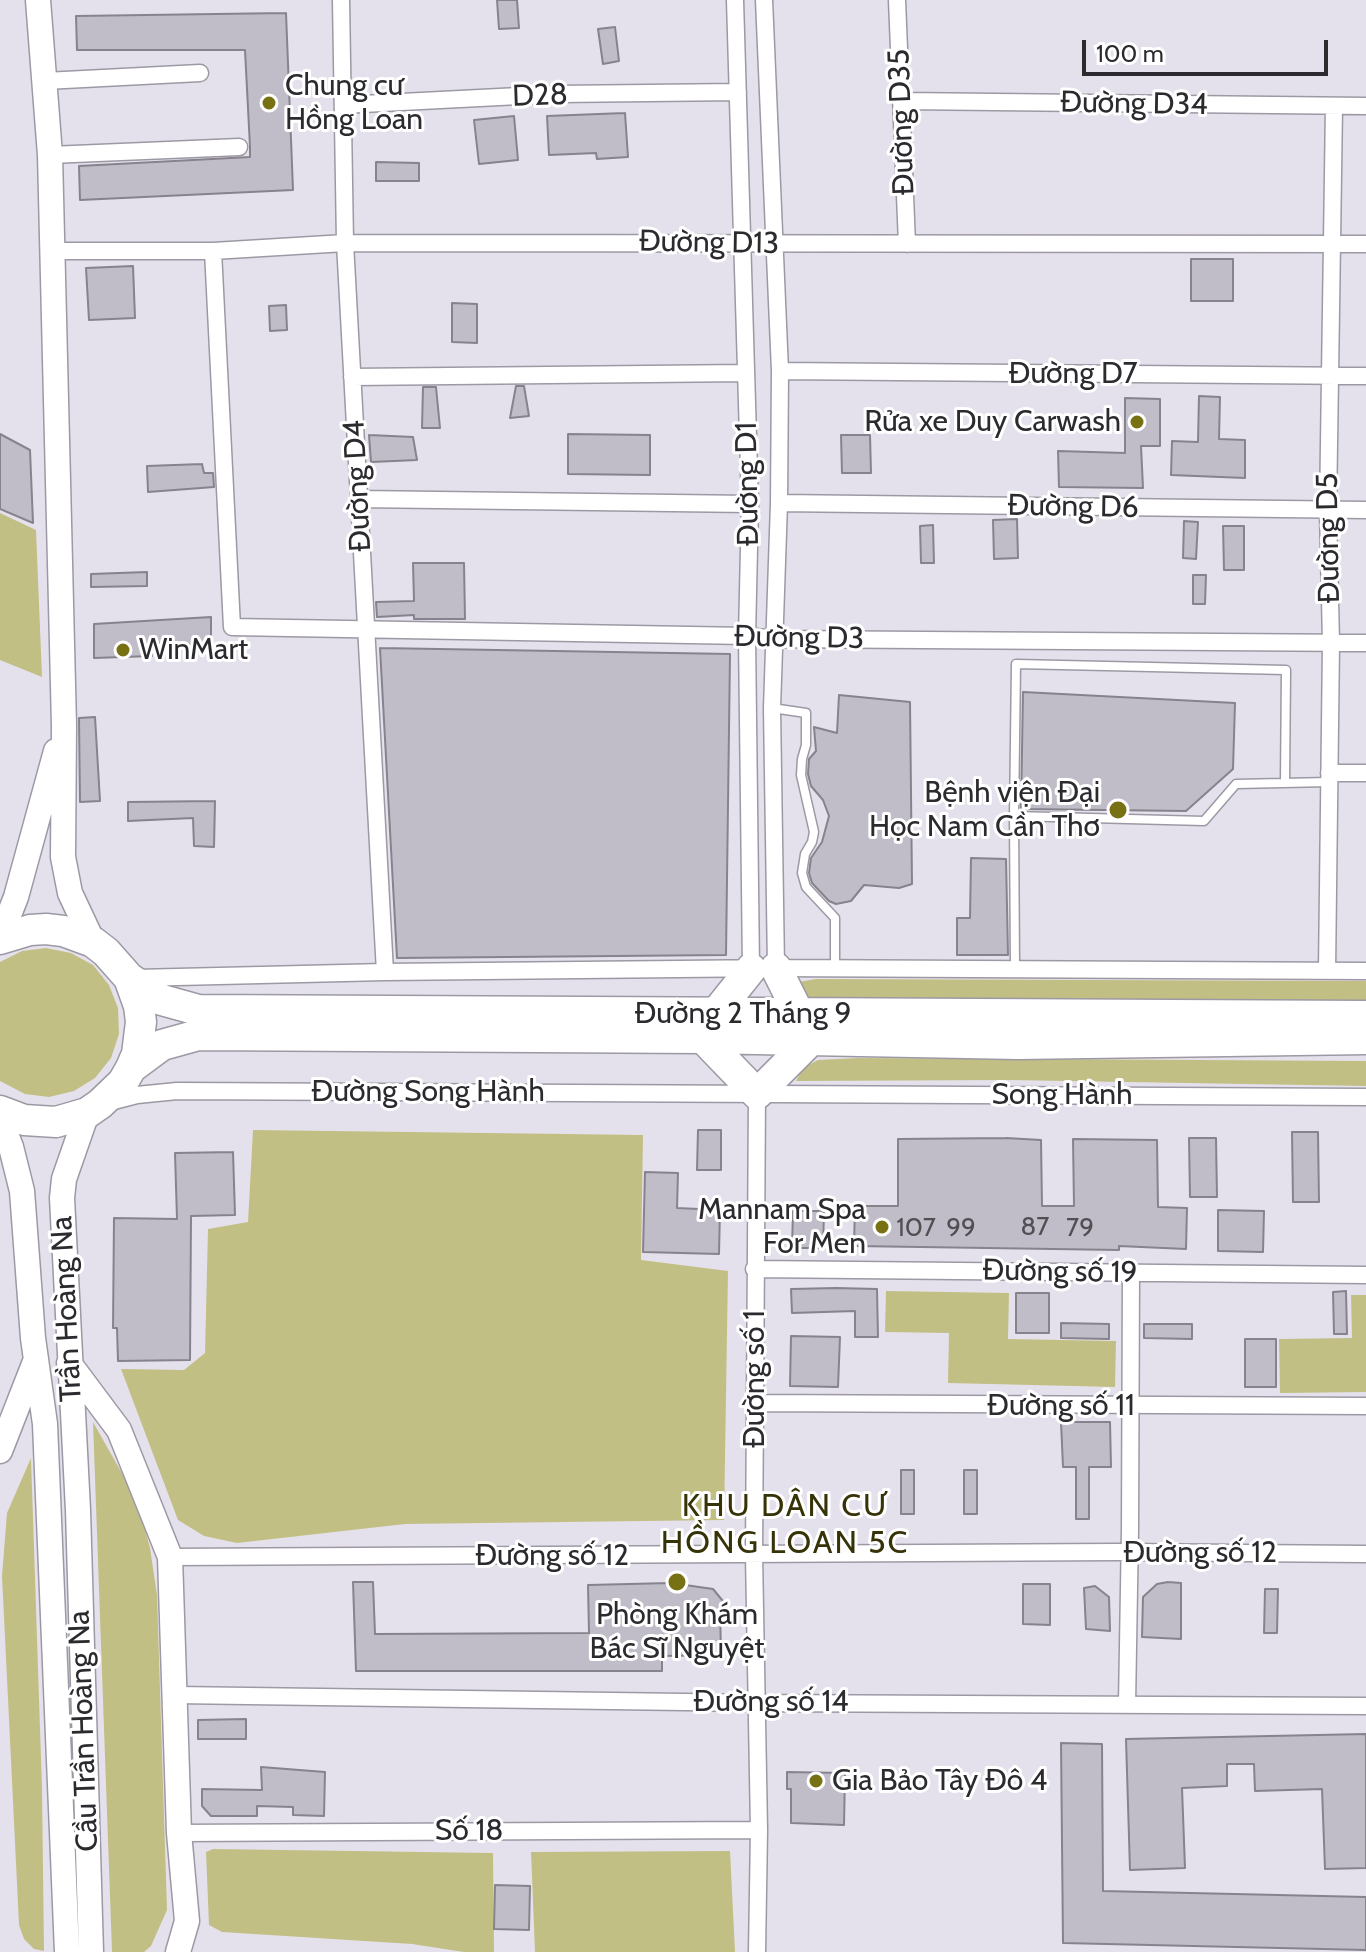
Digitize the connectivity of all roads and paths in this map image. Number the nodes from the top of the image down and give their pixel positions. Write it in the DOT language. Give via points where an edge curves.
graph roads {
  1 [pos="38,0"];
  2 [pos="341,0"];
  3 [pos="735,0"];
  4 [pos="764,0"];
  5 [pos="897,0"];
  6 [pos="200,73"];
  7 [pos="45,81"];
  8 [pos="738,92"];
  9 [pos="902,101"];
  10 [pos="343,105"];
  11 [pos="1334,106"];
  12 [pos="1366,106"];
  13 [pos="239,147"];
  14 [pos="50,155"];
  15 [pos="742,242"];
  16 [pos="345,243"];
  17 [pos="774,244"];
  18 [pos="907,244"];
  19 [pos="1333,244"];
  20 [pos="1366,244"];
  21 [pos="52,251"];
  22 [pos="213,251"];
  23 [pos="780,371"];
  24 [pos="746,373"];
  25 [pos="1330,376"];
  26 [pos="1366,376"];
  27 [pos="352,377"];
  28 [pos="359,499"];
  29 [pos="779,503"];
  30 [pos="750,504"];
  31 [pos="1366,510"];
  32 [pos="1328,511"];
  33 [pos="366,629"];
  34 [pos="747,636"];
  35 [pos="775,639"];
  36 [pos="1331,643"];
  37 [pos="1366,643"];
  38 [pos="772,708"];
  39 [pos="64,726"];
  40 [pos="1366,773"];
  41 [pos="1329,778"];
  42 [pos="1285,783"];
  43 [pos="1014,816"];
  44 [pos="0,939"];
  45 [pos="93,942"];
  46 [pos="764,969"];
  47 [pos="835,969"];
  48 [pos="1015,970"];
  49 [pos="1327,971"];
  50 [pos="1366,971"];
  51 [pos="385,972"];
  52 [pos="129,978"];
  53 [pos="1366,1016"];
  54 [pos="709,1026"];
  55 [pos="805,1027"];
  56 [pos="1366,1039"];
  57 [pos="131,1068"];
  58 [pos="757,1094"];
  59 [pos="1366,1097"];
  60 [pos="94,1108"];
  61 [pos="0,1111"];
  62 [pos="0,1119"];
  63 [pos="754,1269"];
  64 [pos="1131,1272"];
  65 [pos="1366,1275"];
  66 [pos="37,1356"];
  67 [pos="69,1362"];
  68 [pos="755,1403"];
  69 [pos="1130,1406"];
  70 [pos="1366,1406"];
  71 [pos="0,1451"];
  72 [pos="78,1510"];
  73 [pos="48,1516"];
  74 [pos="1130,1553"];
  75 [pos="1366,1554"];
  76 [pos="754,1555"];
  77 [pos="170,1557"];
  78 [pos="175,1695"];
  79 [pos="757,1703"];
  80 [pos="1127,1704"];
  81 [pos="1366,1706"];
  82 [pos="759,1830"];
  83 [pos="179,1833"];
  84 [pos="67,1952"];
  85 [pos="91,1952"];
  86 [pos="178,1952"];
  87 [pos="757,1952"];
  1 -- 7 [label="main road"];
  2 -- 10 [label="street, Đường D4"];
  3 -- 8 [label="street, Đường D1"];
  4 -- 17 [label="street, Đường D1"];
  5 -- 9 [label="street, Đường D35"];
  6 -- 7 [label="street"];
  7 -- 14 [label="main road"];
  8 -- 10 [label="street, D28"];
  8 -- 15 [label="street, Đường D1"];
  9 -- 11 [label="street, Đường D34"];
  9 -- 18 [label="street, Đường D35"];
  10 -- 16 [label="street, Đường D4"];
  11 -- 12 [label="street, Đường D34"];
  11 -- 19 [label="street, Đường D5"];
  13 -- 14 [label="street"];
  14 -- 21 [label="main road"];
  15 -- 16 [label="street, Đường D13"];
  15 -- 17 [label="street, Đường D13"];
  15 -- 24 [label="street, Đường D1"];
  16 -- 22 [label="street, Đường D13"];
  16 -- 27 [label="street, Đường D4"];
  17 -- 18 [label="street, Đường D13"];
  17 -- 23 [label="street, Đường D1"];
  18 -- 19 [label="street, Đường D13"];
  19 -- 20 [label="street, Đường D13"];
  19 -- 25 [label="street, Đường D5"];
  21 -- 22 [label="street, Đường D13"];
  21 -- 39 [label="main road"];
  22 -- 33 [label="street, Đường D3" via="232,627"];
  23 -- 25 [label="street, Đường D7"];
  23 -- 29 [label="street, Đường D1"];
  24 -- 27 [label="street"];
  24 -- 30 [label="street, Đường D1"];
  25 -- 26 [label="street, Đường D7"];
  25 -- 32 [label="street, Đường D5"];
  27 -- 28 [label="street, Đường D4"];
  28 -- 30 [label="street"];
  28 -- 33 [label="street, Đường D4"];
  29 -- 32 [label="street, Đường D6"];
  29 -- 35 [label="street, Đường D1"];
  30 -- 34 [label="street, Đường D1"];
  31 -- 32 [label="street, Đường D6"];
  32 -- 36 [label="street, Đường D5"];
  33 -- 34 [label="street, Đường D3"];
  33 -- 51 [label="street, Đường D4"];
  34 -- 35 [label="street, Đường D3"];
  34 -- 46 [label="street, Đường D1"];
  35 -- 36 [label="street, Đường D3"];
  35 -- 38 [label="street, Đường D1"];
  36 -- 37 [label="street, Đường D3"];
  36 -- 41 [label="street, Đường D5"];
  38 -- 46 [label="street, Đường D1"];
  38 -- 47 [label="lane" via="806,713 801,775 814,832 802,873 806,887 835,918"];
  39 -- 44 [label="main road"];
  39 -- 45 [label="main road" via="65,875"];
  40 -- 41 [label="street"];
  41 -- 42 [label="lane"];
  41 -- 49 [label="street, Đường D5"];
  42 -- 43 [label="lane" via="1236,784 1204,821"];
  42 -- 43 [label="lane" via="1286,670 1016,664"];
  43 -- 48 [label="lane"];
  44 -- 45 [label="highway" via="46,929"];
  45 -- 52 [label="highway"];
  46 -- 47 [label="street"];
  46 -- 51 [label="street"];
  46 -- 54 [label="highway"];
  46 -- 55 [label="highway"];
  47 -- 48 [label="street"];
  48 -- 49 [label="street"];
  49 -- 50 [label="street"];
  51 -- 52 [label="street"];
  52 -- 54 [label="highway, Đường 2 Tháng 9" via="162,1000 198,1010"];
  52 -- 57 [label="highway" via="141,1022"];
  53 -- 55 [label="highway, Đường 2 Tháng 9"];
  54 -- 55 [label="highway, Đường 2 Tháng 9"];
  54 -- 57 [label="highway, Đường 2 Tháng 9" via="198,1035 162,1045"];
  54 -- 58 [label="highway"];
  55 -- 56 [label="highway, Đường 2 Tháng 9" via="1018,1044"];
  55 -- 58 [label="highway"];
  57 -- 60 [label="highway"];
  58 -- 59 [label="street, Song Hành"];
  58 -- 60 [label="street, Đường Song Hành" via="177,1091 137,1095"];
  58 -- 63 [label="street, Đường số 1"];
  60 -- 61 [label="highway" via="56,1122 24,1120"];
  60 -- 67 [label="main road, Trần Hoàng Na" via="64,1179 62,1198"];
  62 -- 66 [label="main road, Trần Hoàng Na" via="22,1191"];
  63 -- 64 [label="street, Đường số 19"];
  63 -- 68 [label="street, Đường số 1"];
  64 -- 65 [label="street, Đường số 19"];
  64 -- 69 [label="street"];
  66 -- 71 [label="main road"];
  66 -- 73 [label="main road, Trần Hoàng Na"];
  67 -- 72 [label="main road, Trần Hoàng Na"];
  67 -- 77 [label="main road" via="119,1430"];
  68 -- 69 [label="street, Đường số 11"];
  68 -- 76 [label="street, Đường số 1"];
  69 -- 70 [label="street, Đường số 11"];
  69 -- 74 [label="street"];
  72 -- 85 [label="main road, Cầu Trần Hoàng Na"];
  73 -- 84 [label="main road, Cầu Trần Hoàng Na"];
  74 -- 75 [label="street, Đường số 12"];
  74 -- 76 [label="street, Đường số 12"];
  74 -- 80 [label="street"];
  76 -- 77 [label="street, Đường số 12"];
  76 -- 79 [label="street, Đường số 1"];
  77 -- 78 [label="main road"];
  78 -- 79 [label="street, Đường số 14"];
  78 -- 83 [label="main road"];
  79 -- 80 [label="street, Đường số 14"];
  79 -- 82 [label="street, Đường số 1"];
  80 -- 81 [label="street, Đường số 14"];
  82 -- 83 [label="street, Số 18"];
  82 -- 87 [label="street, Đường số 1"];
  83 -- 86 [label="main road" via="187,1921"];
}
